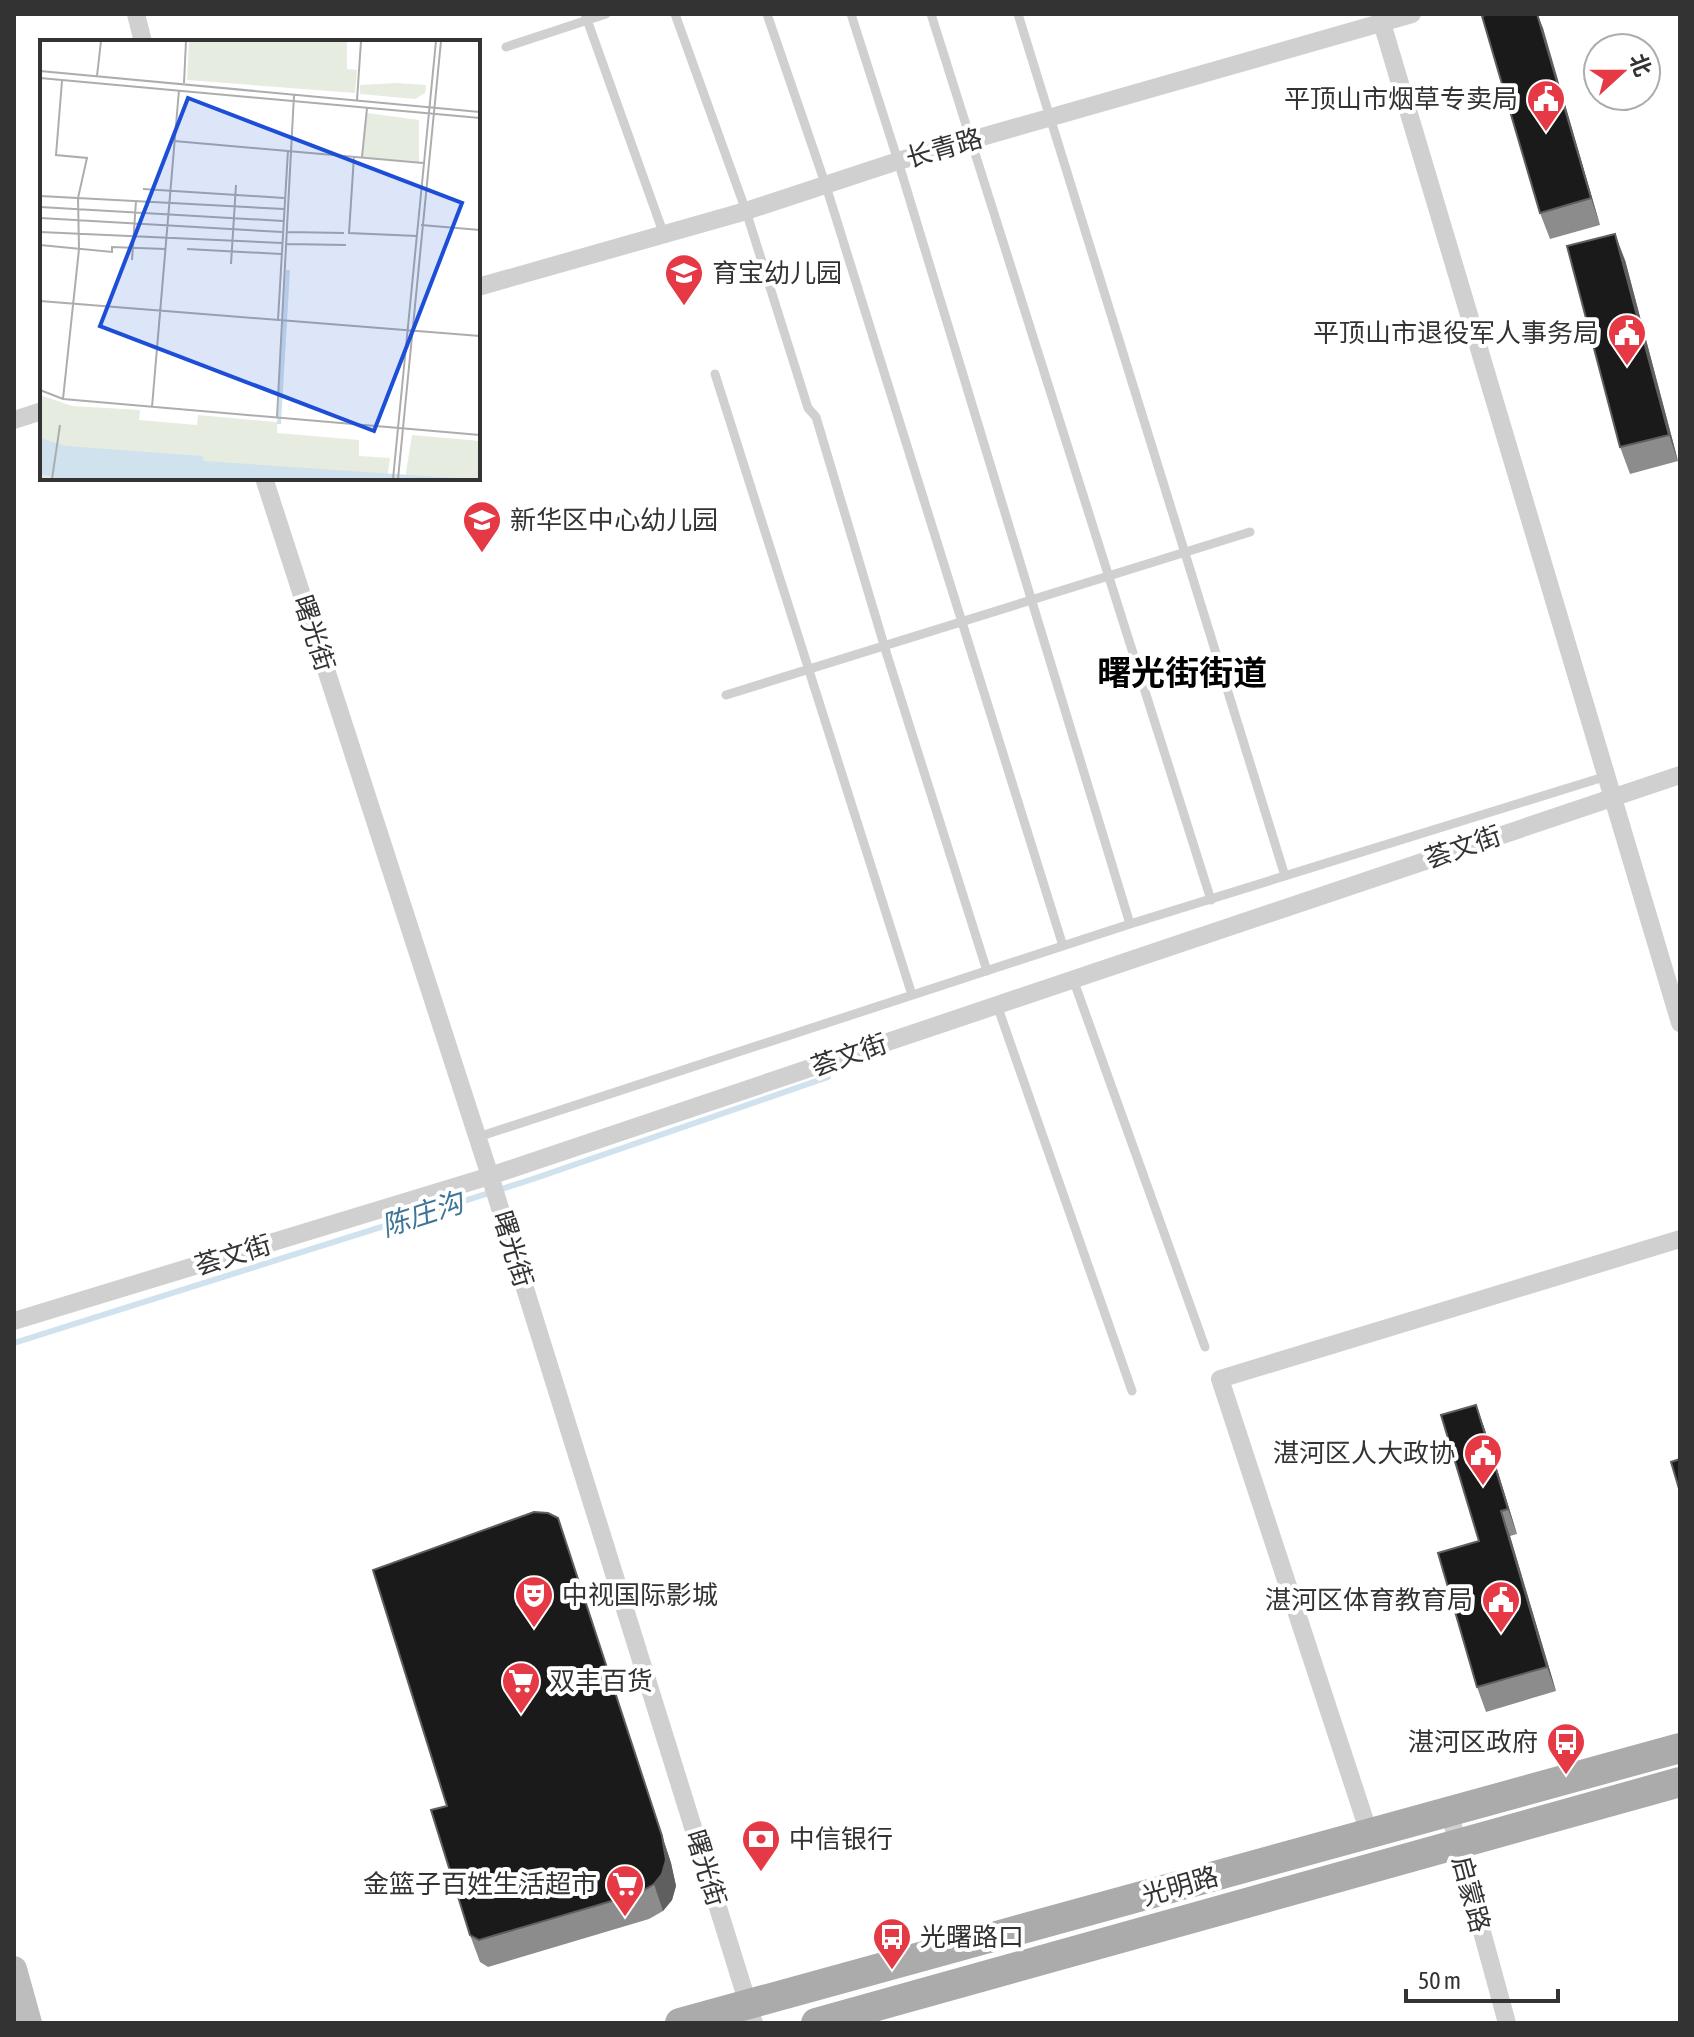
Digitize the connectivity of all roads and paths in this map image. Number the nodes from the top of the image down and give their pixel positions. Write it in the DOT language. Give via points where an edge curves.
graph roads {
  1 [pos="136,14"];
  2 [pos="606,14"];
  3 [pos="675,14"];
  4 [pos="767,14"];
  5 [pos="851,14"];
  6 [pos="931,14"];
  7 [pos="1018,14"];
  8 [pos="1412,14"];
  9 [pos="586,17"];
  10 [pos="1382,23"];
  11 [pos="142,40"];
  12 [pos="506,47"];
  13 [pos="1052,117"];
  14 [pos="973,140"];
  15 [pos="898,161"];
  16 [pos="826,186"];
  17 [pos="746,211"];
  18 [pos="664,235"];
  19 [pos="480,286"];
  20 [pos="715,374"];
  21 [pos="40,412"];
  22 [pos="14,420"];
  23 [pos="265,480"];
  24 [pos="1250,532"];
  25 [pos="1185,553"];
  26 [pos="1110,576"];
  27 [pos="1032,600"];
  28 [pos="962,622"];
  29 [pos="884,646"];
  30 [pos="809,669"];
  31 [pos="726,695"];
  32 [pos="1680,775"];
  33 [pos="1607,776"];
  34 [pos="1613,796"];
  35 [pos="1285,876"];
  36 [pos="1211,900"];
  37 [pos="1130,924"];
  38 [pos="1063,946"];
  39 [pos="987,971"];
  40 [pos="1073,979"];
  41 [pos="912,995"];
  42 [pos="997,1005"];
  43 [pos="1680,1023"];
  44 [pos="478,1137"];
  45 [pos="492,1181"];
  46 [pos="1680,1239"];
  47 [pos="14,1321"];
  48 [pos="1205,1347"];
  49 [pos="1132,1391"];
  50 [pos="1680,1748"];
  51 [pos="1680,1782"];
  52 [pos="1449,1811"];
  53 [pos="1369,1833"];
  54 [pos="1458,1845"];
  55 [pos="14,1969"];
  56 [pos="751,2014"];
  57 [pos="29,2023"];
  58 [pos="680,2023"];
  59 [pos="816,2023"];
  60 [pos="1507,2023"];
  1 -- 11 [label="street"];
  2 -- 9 [label="lane"];
  3 -- 17 [label="lane"];
  4 -- 16 [label="lane"];
  5 -- 15 [label="lane"];
  6 -- 14 [label="lane"];
  7 -- 13 [label="lane"];
  8 -- 10 [label="street, 长青路"];
  9 -- 12 [label="lane"];
  9 -- 18 [label="lane"];
  10 -- 13 [label="street, 长青路"];
  10 -- 33 [label="street"];
  13 -- 14 [label="street, 长青路"];
  13 -- 25 [label="lane"];
  14 -- 15 [label="street, 长青路"];
  14 -- 26 [label="lane"];
  15 -- 16 [label="street, 长青路"];
  15 -- 27 [label="lane"];
  16 -- 17 [label="street, 长青路"];
  16 -- 28 [label="lane"];
  17 -- 18 [label="street, 长青路"];
  17 -- 29 [label="lane" via="808,408 816,417"];
  18 -- 19 [label="street, 长青路"];
  20 -- 30 [label="lane"];
  21 -- 22 [label="street"];
  23 -- 44 [label="street, 曙光街"];
  24 -- 25 [label="lane"];
  25 -- 26 [label="lane"];
  25 -- 35 [label="lane"];
  26 -- 27 [label="lane"];
  26 -- 36 [label="lane"];
  27 -- 28 [label="lane"];
  27 -- 37 [label="lane"];
  28 -- 29 [label="lane"];
  28 -- 38 [label="lane"];
  29 -- 30 [label="lane"];
  29 -- 39 [label="lane"];
  30 -- 31 [label="lane"];
  30 -- 41 [label="lane"];
  32 -- 34 [label="street, 荟文街"];
  33 -- 34 [label="street"];
  33 -- 35 [label="lane"];
  34 -- 40 [label="street, 荟文街"];
  34 -- 43 [label="street"];
  35 -- 36 [label="lane"];
  36 -- 37 [label="lane"];
  37 -- 38 [label="lane"];
  38 -- 39 [label="lane"];
  39 -- 41 [label="lane"];
  40 -- 42 [label="street, 荟文街"];
  40 -- 48 [label="lane"];
  41 -- 44 [label="lane"];
  42 -- 45 [label="street, 荟文街"];
  42 -- 49 [label="lane"];
  44 -- 45 [label="street, 曙光街"];
  45 -- 47 [label="street, 荟文街"];
  45 -- 56 [label="street, 曙光街"];
  46 -- 53 [label="street" via="1220,1379"];
  50 -- 52 [label="main road, 光明路"];
  51 -- 54 [label="main road, 光明路"];
  52 -- 53 [label="main road, 光明路"];
  52 -- 54 [label="street, 启蒙路"];
  53 -- 56 [label="main road, 光明路"];
  54 -- 59 [label="main road, 光明路"];
  54 -- 60 [label="street, 启蒙路"];
  55 -- 57 [label="street"];
  56 -- 58 [label="main road, 光明路"];
}
